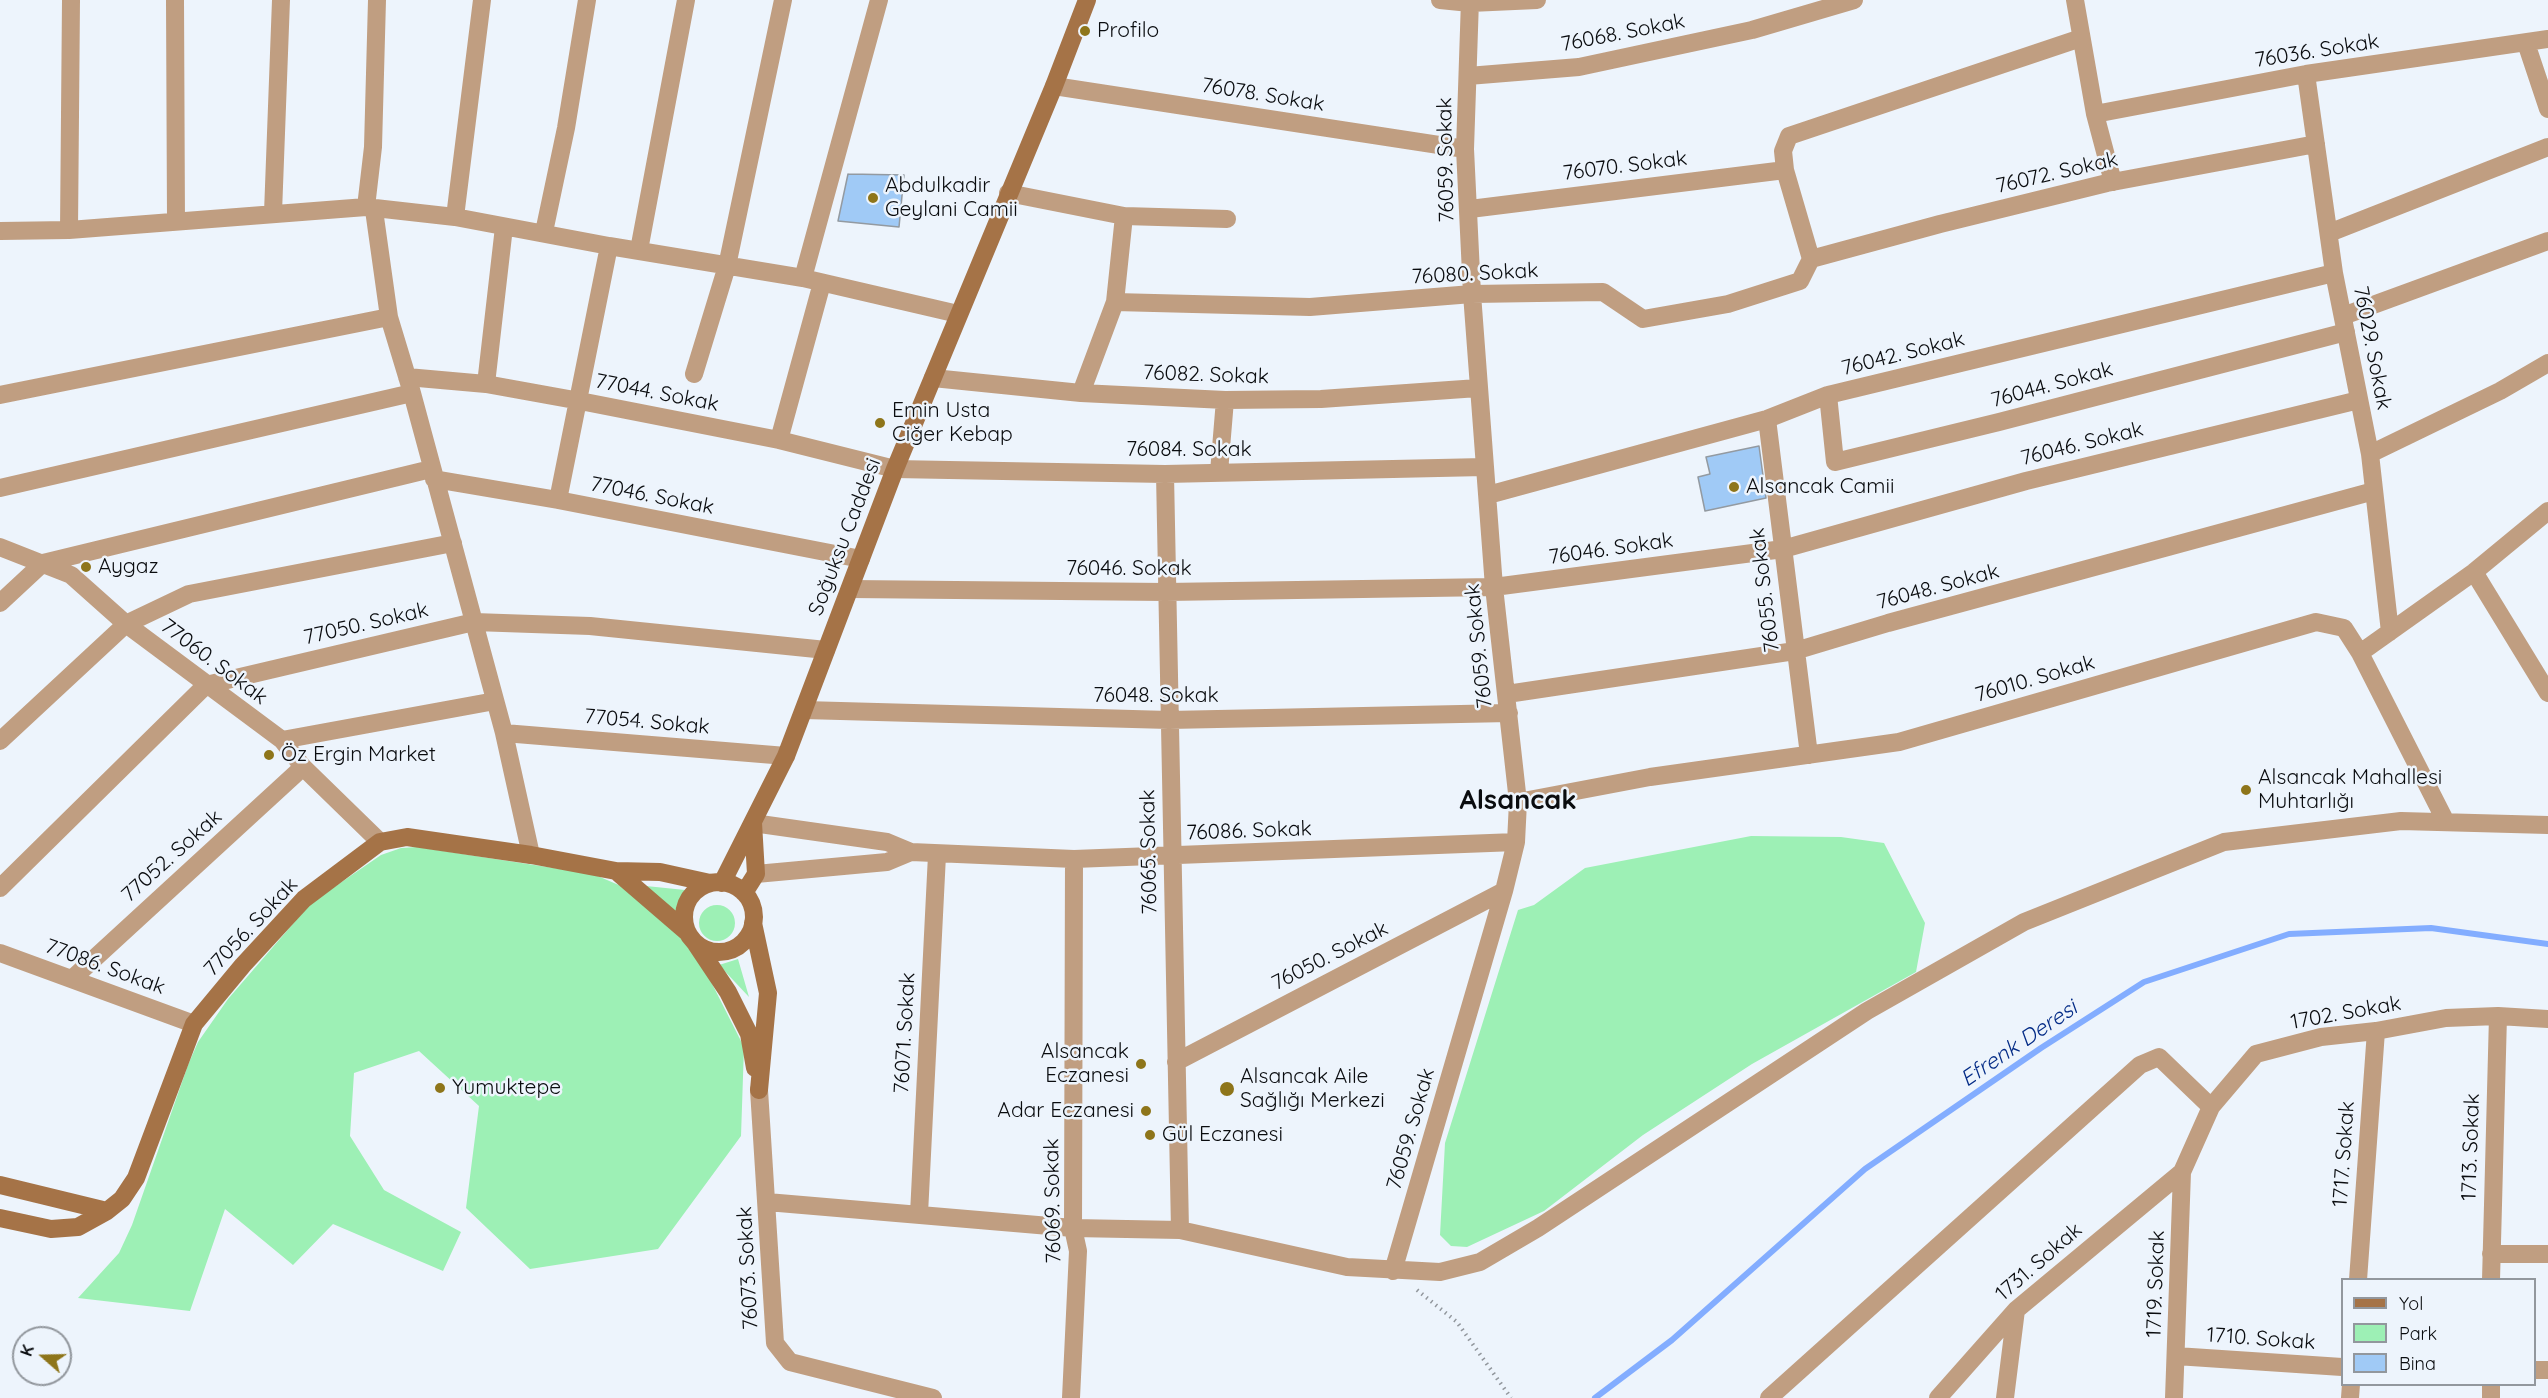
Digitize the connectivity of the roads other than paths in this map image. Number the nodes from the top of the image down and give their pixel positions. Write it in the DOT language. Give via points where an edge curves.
graph roads {
  1 [pos="71,0"];
  2 [pos="175,0"];
  3 [pos="280,0"];
  4 [pos="377,0"];
  5 [pos="482,0"];
  6 [pos="587,0"];
  7 [pos="686,0"];
  8 [pos="783,0"];
  9 [pos="879,0"];
  10 [pos="1087,0"];
  11 [pos="1440,0"];
  12 [pos="1537,0"];
  13 [pos="1854,0"];
  14 [pos="2075,0"];
  15 [pos="1470,1"];
  16 [pos="2081,38"];
  17 [pos="2548,39"];
  18 [pos="2526,43"];
  19 [pos="2306,74"];
  20 [pos="1468,76"];
  21 [pos="1054,86"];
  22 [pos="2548,109"];
  23 [pos="2095,114"];
  24 [pos="2316,144"];
  25 [pos="2548,147"];
  26 [pos="1465,149"];
  27 [pos="1785,170"];
  28 [pos="2113,182"];
  29 [pos="1008,193"];
  30 [pos="370,208"];
  31 [pos="1470,209"];
  32 [pos="273,213"];
  33 [pos="1124,216"];
  34 [pos="455,217"];
  35 [pos="1227,219"];
  36 [pos="176,221"];
  37 [pos="504,227"];
  38 [pos="69,230"];
  39 [pos="0,231"];
  40 [pos="544,232"];
  41 [pos="2329,233"];
  42 [pos="2548,242"];
  43 [pos="609,246"];
  44 [pos="639,250"];
  45 [pos="1811,259"];
  46 [pos="728,266"];
  47 [pos="2334,273"];
  48 [pos="803,278"];
  49 [pos="822,283"];
  50 [pos="1472,294"];
  51 [pos="1115,302"];
  52 [pos="958,314"];
  53 [pos="389,317"];
  54 [pos="2344,324"];
  55 [pos="2548,363"];
  56 [pos="694,374"];
  57 [pos="933,378"];
  58 [pos="486,384"];
  59 [pos="409,385"];
  60 [pos="1478,388"];
  61 [pos="1081,393"];
  62 [pos="0,395"];
  63 [pos="1828,395"];
  64 [pos="1225,400"];
  65 [pos="2359,400"];
  66 [pos="580,401"];
  67 [pos="1767,419"];
  68 [pos="779,440"];
  69 [pos="2370,454"];
  70 [pos="1484,467"];
  71 [pos="895,469"];
  72 [pos="1218,472"];
  73 [pos="433,474"];
  74 [pos="1165,474"];
  75 [pos="0,488"];
  76 [pos="2374,491"];
  77 [pos="1488,495"];
  78 [pos="558,500"];
  79 [pos="2548,511"];
  80 [pos="453,543"];
  81 [pos="0,547"];
  82 [pos="1783,549"];
  83 [pos="861,559"];
  84 [pos="43,563"];
  85 [pos="2474,572"];
  86 [pos="1494,587"];
  87 [pos="850,589"];
  88 [pos="1166,592"];
  89 [pos="0,603"];
  90 [pos="474,622"];
  91 [pos="126,624"];
  92 [pos="2390,632"];
  93 [pos="826,650"];
  94 [pos="1795,651"];
  95 [pos="2360,653"];
  96 [pos="206,685"];
  97 [pos="2548,693"];
  98 [pos="1507,694"];
  99 [pos="495,701"];
  100 [pos="804,710"];
  101 [pos="1509,713"];
  102 [pos="1169,720"];
  103 [pos="504,733"];
  104 [pos="282,740"];
  105 [pos="0,741"];
  106 [pos="1809,755"];
  107 [pos="786,756"];
  108 [pos="303,767"];
  109 [pos="1518,802"];
  110 [pos="2446,822"];
  111 [pos="753,823"];
  112 [pos="2548,825"];
  113 [pos="380,842"];
  114 [pos="1516,842"];
  115 [pos="911,852"];
  116 [pos="531,855"];
  117 [pos="937,855"];
  118 [pos="1171,856"];
  119 [pos="1074,859"];
  120 [pos="616,871"];
  121 [pos="756,874"];
  122 [pos="716,883"];
  123 [pos="0,888"];
  124 [pos="1504,891"];
  125 [pos="744,893"];
  126 [pos="753,923"];
  127 [pos="692,939"];
  128 [pos="0,953"];
  129 [pos="72,979"];
  130 [pos="2498,1016"];
  131 [pos="2548,1019"];
  132 [pos="194,1024"];
  133 [pos="2376,1031"];
  134 [pos="1176,1062"];
  135 [pos="759,1090"];
  136 [pos="2211,1107"];
  137 [pos="2182,1172"];
  138 [pos="0,1185"];
  139 [pos="767,1202"];
  140 [pos="107,1211"];
  141 [pos="919,1214"];
  142 [pos="0,1218"];
  143 [pos="1073,1228"];
  144 [pos="1180,1230"];
  145 [pos="2491,1254"];
  146 [pos="2548,1254"];
  147 [pos="1393,1271"];
  148 [pos="2358,1278"];
  149 [pos="2491,1278"];
  150 [pos="2016,1310"];
  151 [pos="2176,1356"];
  152 [pos="2341,1367"];
  153 [pos="933,1398"];
  154 [pos="1071,1398"];
  155 [pos="1769,1398"];
  156 [pos="1938,1398"];
  157 [pos="2005,1398"];
  158 [pos="2174,1398"];
  1 -- 38 [label="street"];
  2 -- 36 [label="street"];
  3 -- 32 [label="street"];
  4 -- 30 [label="street"];
  5 -- 34 [label="street"];
  6 -- 40 [label="street"];
  7 -- 44 [label="street"];
  8 -- 46 [label="street"];
  9 -- 48 [label="street"];
  10 -- 21 [label="street, Soğuksu Caddesi"];
  11 -- 15 [label="street"];
  12 -- 15 [label="street"];
  13 -- 20 [label="street, 76068. Sokak" via="1752,30 1579,67"];
  14 -- 16 [label="street"];
  15 -- 20 [label="street, 76059. Sokak"];
  16 -- 23 [label="street"];
  16 -- 27 [label="street" via="1789,136 1783,151"];
  17 -- 18 [label="street, 76036. Sokak"];
  18 -- 19 [label="street, 76036. Sokak"];
  18 -- 22 [label="street"];
  19 -- 23 [label="street, 76036. Sokak"];
  19 -- 24 [label="street, 76029. Sokak"];
  20 -- 26 [label="street, 76059. Sokak"];
  21 -- 26 [label="street, 76078. Sokak"];
  21 -- 29 [label="street, Soğuksu Caddesi"];
  23 -- 28 [label="street"];
  24 -- 28 [label="street, 76072. Sokak"];
  24 -- 41 [label="street, 76029. Sokak"];
  25 -- 41 [label="street"];
  26 -- 31 [label="street, 76059. Sokak"];
  27 -- 31 [label="street, 76070. Sokak"];
  27 -- 45 [label="street"];
  28 -- 45 [label="street, 76072. Sokak"];
  29 -- 33 [label="street"];
  29 -- 52 [label="street, Soğuksu Caddesi"];
  30 -- 32 [label="street"];
  30 -- 34 [label="street"];
  30 -- 53 [label="street"];
  31 -- 50 [label="street, 76059. Sokak"];
  32 -- 36 [label="street"];
  33 -- 35 [label="street"];
  33 -- 51 [label="street"];
  34 -- 37 [label="street"];
  36 -- 38 [label="street"];
  37 -- 40 [label="street"];
  37 -- 58 [label="street"];
  38 -- 39 [label="street"];
  40 -- 43 [label="street"];
  41 -- 47 [label="street, 76029. Sokak"];
  42 -- 54 [label="street"];
  43 -- 44 [label="street"];
  43 -- 66 [label="street"];
  44 -- 46 [label="street"];
  45 -- 50 [label="street, 76080. Sokak" via="1800,281 1728,304 1642,320 1603,292"];
  46 -- 48 [label="street"];
  46 -- 56 [label="street"];
  47 -- 54 [label="street, 76029. Sokak"];
  47 -- 63 [label="street, 76042. Sokak"];
  48 -- 49 [label="street"];
  49 -- 52 [label="street"];
  49 -- 68 [label="street"];
  50 -- 51 [label="street, 76080. Sokak" via="1310,307"];
  50 -- 60 [label="street, 76059. Sokak"];
  51 -- 61 [label="street"];
  52 -- 57 [label="street, Soğuksu Caddesi"];
  53 -- 59 [label="street"];
  53 -- 62 [label="street"];
  54 -- 63 [label="street, 76044. Sokak" via="1999,422 1835,462"];
  54 -- 65 [label="street, 76029. Sokak"];
  55 -- 69 [label="street" via="2500,392"];
  57 -- 61 [label="street, 76082. Sokak"];
  57 -- 71 [label="street, Soğuksu Caddesi"];
  58 -- 59 [label="street, 77044. Sokak"];
  58 -- 66 [label="street, 77044. Sokak"];
  59 -- 73 [label="street"];
  59 -- 75 [label="street, 77044. Sokak"];
  60 -- 64 [label="street, 76082. Sokak" via="1321,399"];
  60 -- 70 [label="street, 76059. Sokak"];
  61 -- 64 [label="street, 76082. Sokak"];
  63 -- 67 [label="street, 76042. Sokak"];
  64 -- 72 [label="street"];
  65 -- 69 [label="street, 76029. Sokak"];
  65 -- 82 [label="street, 76046. Sokak" via="2026,481"];
  66 -- 68 [label="street, 77044. Sokak"];
  66 -- 78 [label="street"];
  67 -- 77 [label="street, 76042. Sokak"];
  67 -- 82 [label="street, 76055. Sokak"];
  68 -- 71 [label="street, 77044. Sokak"];
  69 -- 76 [label="street, 76029. Sokak"];
  70 -- 72 [label="street, 76084. Sokak"];
  70 -- 77 [label="street, 76059. Sokak"];
  71 -- 74 [label="street, 76084. Sokak"];
  71 -- 83 [label="street, Soğuksu Caddesi"];
  72 -- 74 [label="street, 76084. Sokak"];
  73 -- 78 [label="street, 77046. Sokak"];
  73 -- 80 [label="street"];
  73 -- 84 [label="street"];
  74 -- 88 [label="street, 76065. Sokak"];
  76 -- 92 [label="street, 76029. Sokak"];
  76 -- 94 [label="street, 76048. Sokak"];
  77 -- 86 [label="street, 76059. Sokak"];
  78 -- 83 [label="street, 77046. Sokak"];
  79 -- 85 [label="street"];
  80 -- 90 [label="street"];
  80 -- 91 [label="street" via="189,594"];
  81 -- 84 [label="street, 77060. Sokak"];
  82 -- 86 [label="street, 76046. Sokak"];
  82 -- 94 [label="street, 76055. Sokak"];
  83 -- 87 [label="street, Soğuksu Caddesi"];
  84 -- 89 [label="street"];
  84 -- 91 [label="street, 77060. Sokak" via="71,574"];
  85 -- 92 [label="street"];
  85 -- 97 [label="street"];
  86 -- 88 [label="street, 76046. Sokak"];
  86 -- 98 [label="street, 76059. Sokak"];
  87 -- 88 [label="street, 76046. Sokak"];
  87 -- 93 [label="street, Soğuksu Caddesi"];
  88 -- 102 [label="street, 76065. Sokak"];
  90 -- 93 [label="street, 77050. Sokak" via="590,626"];
  90 -- 96 [label="street, 77050. Sokak"];
  90 -- 99 [label="street"];
  91 -- 96 [label="street, 77060. Sokak"];
  91 -- 105 [label="street"];
  92 -- 95 [label="street"];
  93 -- 100 [label="street, Soğuksu Caddesi"];
  94 -- 98 [label="street, 76048. Sokak"];
  94 -- 106 [label="street, 76055. Sokak"];
  95 -- 106 [label="street, 76010. Sokak" via="2344,628 2316,622 1899,742"];
  95 -- 110 [label="street, 76010. Sokak"];
  96 -- 104 [label="street, 77060. Sokak"];
  96 -- 123 [label="street"];
  98 -- 101 [label="street, 76059. Sokak"];
  99 -- 103 [label="street"];
  99 -- 104 [label="street"];
  100 -- 102 [label="street, 76048. Sokak"];
  100 -- 107 [label="street, Soğuksu Caddesi"];
  101 -- 102 [label="street, 76048. Sokak"];
  101 -- 109 [label="street, 76059. Sokak"];
  102 -- 118 [label="street, 76065. Sokak"];
  103 -- 107 [label="street, 77054. Sokak"];
  103 -- 116 [label="street"];
  104 -- 108 [label="street, 77060. Sokak"];
  106 -- 109 [label="street, 76010. Sokak" via="1650,777"];
  107 -- 111 [label="street, Soğuksu Caddesi"];
  108 -- 113 [label="street, 77060. Sokak"];
  108 -- 129 [label="street, 77052. Sokak"];
  109 -- 114 [label="street, 76059. Sokak"];
  110 -- 112 [label="street"];
  110 -- 147 [label="street" via="2402,821 2224,842 2024,922 1867,1011 1538,1228 1480,1262 1440,1272"];
  111 -- 115 [label="street, 76086. Sokak" via="887,842"];
  111 -- 121 [label="street"];
  111 -- 122 [label="street, Soğuksu Caddesi"];
  113 -- 116 [label="street, 77056. Sokak" via="408,837"];
  113 -- 132 [label="street, 77056. Sokak" via="304,899"];
  114 -- 118 [label="street, 76086. Sokak"];
  114 -- 124 [label="street, 76059. Sokak"];
  115 -- 117 [label="street, 76086. Sokak"];
  115 -- 121 [label="street, 76086. Sokak" via="886,862"];
  116 -- 120 [label="street, 77056. Sokak"];
  117 -- 119 [label="street, 76086. Sokak"];
  117 -- 141 [label="street, 76071. Sokak"];
  118 -- 119 [label="street, 76086. Sokak"];
  118 -- 134 [label="street, 76065. Sokak"];
  119 -- 143 [label="street, 76069. Sokak"];
  120 -- 122 [label="street, 77056. Sokak" via="660,872"];
  120 -- 127 [label="street"];
  121 -- 125 [label="street"];
  122 -- 125 [label="street" via="734,886"];
  122 -- 127 [label="street" via="699,888 685,908 684,921"];
  124 -- 134 [label="street, 76050. Sokak"];
  124 -- 147 [label="street, 76059. Sokak"];
  125 -- 126 [label="street" via="753,912"];
  126 -- 127 [label="street" via="734,949 714,951"];
  126 -- 135 [label="street" via="768,993"];
  127 -- 135 [label="street" via="728,992 748,1034"];
  128 -- 129 [label="street, 77086. Sokak"];
  129 -- 132 [label="street, 77086. Sokak"];
  130 -- 131 [label="street, 1702. Sokak"];
  130 -- 133 [label="street, 1702. Sokak" via="2446,1018"];
  130 -- 145 [label="street, 1713. Sokak"];
  132 -- 140 [label="street, 77056. Sokak" via="136,1178 122,1199"];
  133 -- 136 [label="street, 1702. Sokak" via="2320,1037 2256,1054"];
  133 -- 148 [label="street, 1717. Sokak"];
  134 -- 144 [label="street, 76065. Sokak"];
  135 -- 139 [label="street, 76073. Sokak"];
  136 -- 137 [label="street, 1702. Sokak"];
  136 -- 155 [label="street" via="2159,1057 2140,1065"];
  137 -- 150 [label="street, 1731. Sokak"];
  137 -- 151 [label="street, 1719. Sokak"];
  138 -- 140 [label="street"];
  139 -- 141 [label="street"];
  139 -- 153 [label="street, 76073. Sokak" via="775,1343 790,1362"];
  140 -- 142 [label="street, 77056. Sokak" via="78,1227 51,1229"];
  141 -- 143 [label="street"];
  143 -- 144 [label="street"];
  143 -- 154 [label="street, 76069. Sokak" via="1078,1251"];
  144 -- 147 [label="street" via="1347,1267"];
  145 -- 146 [label="street"];
  145 -- 149 [label="street, 1713. Sokak"];
  150 -- 156 [label="street, 1731. Sokak"];
  150 -- 157 [label="street"];
  151 -- 152 [label="street, 1710. Sokak"];
  151 -- 158 [label="street, 1719. Sokak"];
}
